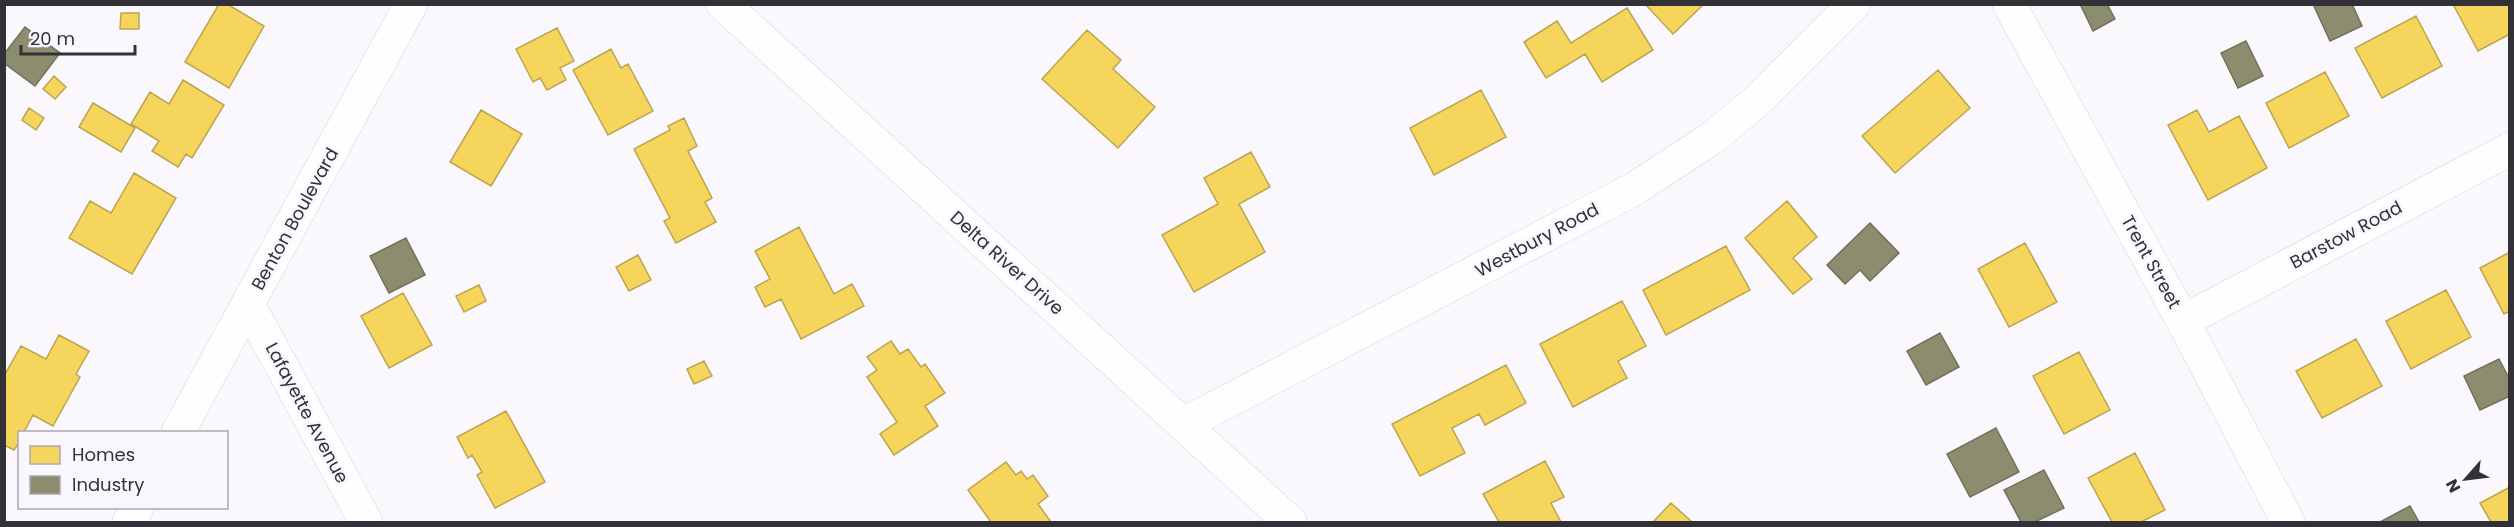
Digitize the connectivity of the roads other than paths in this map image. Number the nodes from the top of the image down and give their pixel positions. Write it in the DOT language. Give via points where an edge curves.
graph roads {
  1 [pos="411,4"];
  2 [pos="723,4"];
  3 [pos="1854,4"];
  4 [pos="2009,4"];
  5 [pos="2510,149"];
  6 [pos="248,304"];
  7 [pos="2183,321"];
  8 [pos="1184,424"];
  9 [pos="179,431"];
  10 [pos="366,522"];
  11 [pos="1290,522"];
  12 [pos="2288,522"];
  1 -- 6 [label="street, Benton Boulevard"];
  2 -- 8 [label="street, Delta River Drive"];
  3 -- 8 [label="street, Westbury Road" via="1758,100 1712,138 1634,189"];
  4 -- 7 [label="street, Trent Street"];
  5 -- 7 [label="street, Barstow Road"];
  6 -- 9 [label="street, Benton Boulevard"];
  6 -- 10 [label="street, Lafayette Avenue"];
  7 -- 12 [label="street, Trent Street"];
  8 -- 11 [label="street, Delta River Drive"];
}
